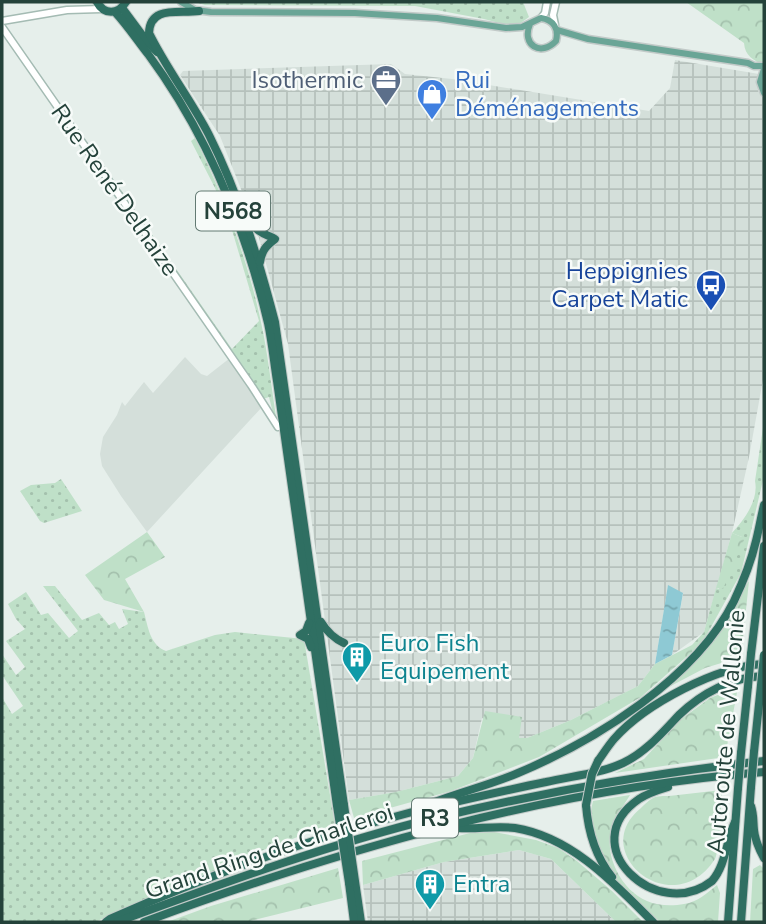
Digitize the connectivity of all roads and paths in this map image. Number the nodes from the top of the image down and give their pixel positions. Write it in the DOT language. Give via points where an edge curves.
graph roads {
  1 [pos="90,2"];
  2 [pos="181,2"];
  3 [pos="547,2"];
  4 [pos="556,2"];
  5 [pos="99,5"];
  6 [pos="121,7"];
  7 [pos="79,9"];
  8 [pos="199,11"];
  9 [pos="541,19"];
  10 [pos="2,21"];
  11 [pos="530,24"];
  12 [pos="2,27"];
  13 [pos="506,28"];
  14 [pos="556,28"];
  15 [pos="528,38"];
  16 [pos="588,39"];
  17 [pos="556,41"];
  18 [pos="754,66"];
  19 [pos="764,67"];
  20 [pos="170,68"];
  21 [pos="760,76"];
  22 [pos="764,93"];
  23 [pos="244,214"];
  24 [pos="260,264"];
  25 [pos="278,427"];
  26 [pos="285,437"];
  27 [pos="764,505"];
  28 [pos="764,546"];
  29 [pos="314,620"];
  30 [pos="764,654"];
  31 [pos="320,661"];
  32 [pos="764,664"];
  33 [pos="762,681"];
  34 [pos="764,761"];
  35 [pos="764,772"];
  36 [pos="683,780"];
  37 [pos="749,804"];
  38 [pos="414,812"];
  39 [pos="735,822"];
  40 [pos="447,827"];
  41 [pos="764,858"];
  42 [pos="352,882"];
  43 [pos="622,891"];
  44 [pos="106,922"];
  45 [pos="117,922"];
  46 [pos="144,922"];
  47 [pos="354,922"];
  48 [pos="360,922"];
  49 [pos="653,922"];
  50 [pos="728,922"];
  51 [pos="741,922"];
  1 -- 7 [label="street"];
  2 -- 8 [label="main road"];
  3 -- 9 [label="street"];
  4 -- 14 [label="street"];
  5 -- 6 [label="highway" via="110,12"];
  5 -- 7 [label="street"];
  6 -- 20 [label="highway, N568"];
  6 -- 26 [label="highway, N568" via="125,23 200,135 240,227 268,324"];
  7 -- 10 [label="street"];
  8 -- 13 [label="main road" via="369,13"];
  8 -- 20 [label="highway" via="163,12 149,24"];
  9 -- 11 [label="main road"];
  9 -- 14 [label="main road"];
  11 -- 13 [label="main road"];
  11 -- 15 [label="main road"];
  12 -- 25 [label="street, Rue René Delhaize"];
  13 -- 15 [label="main road"];
  14 -- 16 [label="main road"];
  14 -- 17 [label="main road"];
  15 -- 17 [label="main road" via="543,49"];
  16 -- 17 [label="main road"];
  16 -- 18 [label="main road"];
  18 -- 19 [label="main road"];
  18 -- 21 [label="main road"];
  19 -- 21 [label="main road"];
  20 -- 23 [label="highway, N568" via="208,134"];
  21 -- 22 [label="main road"];
  23 -- 24 [label="highway, N568"];
  23 -- 24 [label="highway" via="254,228 275,239 262,251"];
  24 -- 29 [label="highway, N568" via="275,322"];
  25 -- 26 [label="highway"];
  26 -- 29 [label="highway, N568"];
  27 -- 38 [label="highway" via="748,568 733,603 697,653 660,689 616,721 542,761"];
  28 -- 39 [label="highway, Autoroute de Wallonie, bridge"];
  29 -- 31 [label="highway, N568"];
  29 -- 31 [label="highway" via="300,635 308,639"];
  29 -- 31 [label="highway" via="344,643 332,647"];
  30 -- 33 [label="highway, Autoroute de Wallonie, bridge"];
  31 -- 42 [label="highway, N568, bridge"];
  32 -- 43 [label="highway, bridge" via="713,676 672,696 626,728 598,761 586,805 587,820 594,848"];
  33 -- 37 [label="highway, Autoroute de Wallonie, bridge"];
  33 -- 38 [label="highway" via="739,680 706,694 649,747 621,764"];
  34 -- 45 [label="highway, Grand Ring de Charleroi / R3" via="604,783 433,819 290,861"];
  35 -- 36 [label="highway, Grand Ring de Charleroi / R3"];
  36 -- 39 [label="highway" via="639,799 621,819 616,855 635,888 665,900 698,893 719,870"];
  36 -- 40 [label="highway, Grand Ring de Charleroi / R3" via="537,805"];
  37 -- 41 [label="highway"];
  37 -- 51 [label="highway, Autoroute de Wallonie"];
  38 -- 44 [label="highway" via="236,866"];
  39 -- 50 [label="highway, Autoroute de Wallonie"];
  40 -- 43 [label="highway" via="515,828 551,839"];
  40 -- 46 [label="highway, Grand Ring de Charleroi / R3" via="334,857"];
  42 -- 47 [label="highway, N568"];
  42 -- 48 [label="highway, N568"];
  43 -- 49 [label="highway"];
}
